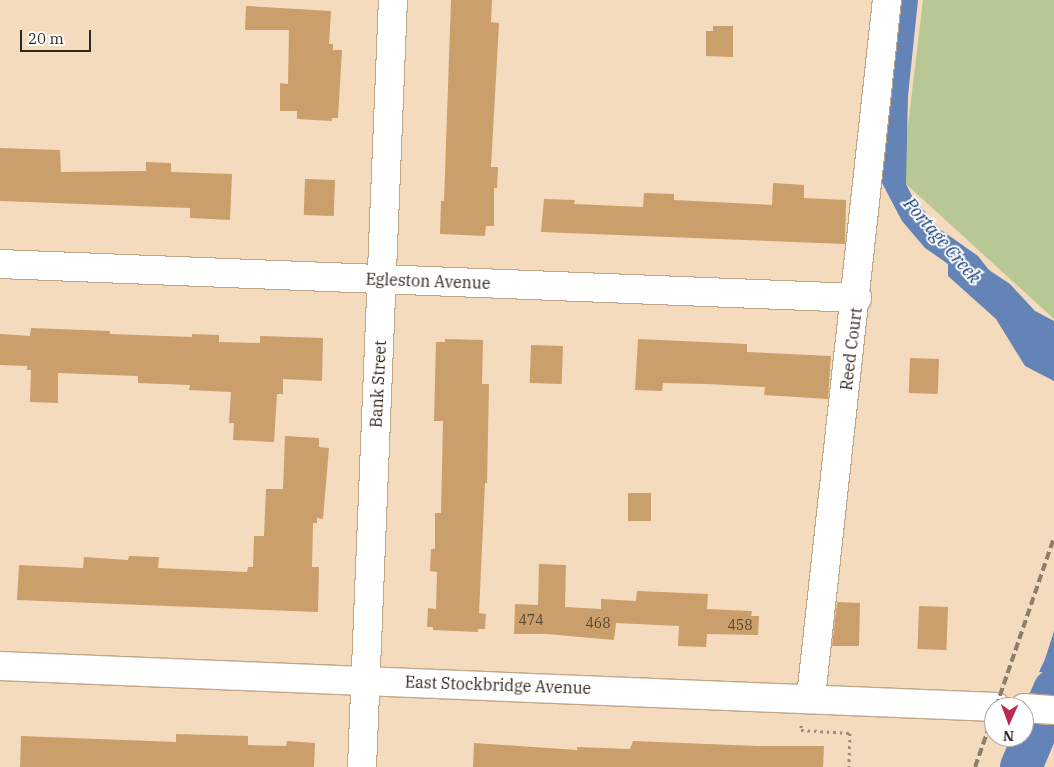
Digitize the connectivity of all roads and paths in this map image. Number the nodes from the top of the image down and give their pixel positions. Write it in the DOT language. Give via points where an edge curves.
graph roads {
  1 [pos="393,0"];
  2 [pos="887,0"];
  3 [pos="0,264"];
  4 [pos="383,279"];
  5 [pos="857,298"];
  6 [pos="0,666"];
  7 [pos="364,680"];
  8 [pos="811,697"];
  9 [pos="984,706"];
  10 [pos="1034,709"];
  11 [pos="1054,710"];
  12 [pos="801,722"];
  13 [pos="362,767"];
  14 [pos="849,767"];
  1 -- 4 [label="street, Bank Street"];
  2 -- 5 [label="street, Reed Court"];
  3 -- 4 [label="street, Egleston Avenue"];
  4 -- 5 [label="street, Egleston Avenue"];
  4 -- 7 [label="street, Bank Street"];
  5 -- 8 [label="street, Reed Court"];
  6 -- 7 [label="street, East Stockbridge Avenue"];
  7 -- 8 [label="street, East Stockbridge Avenue"];
  7 -- 13 [label="street, Bank Street"];
  8 -- 9 [label="street, East Stockbridge Avenue"];
  10 -- 11 [label="street"];
  12 -- 14 [label="path" via="801,730 850,733"];
}
